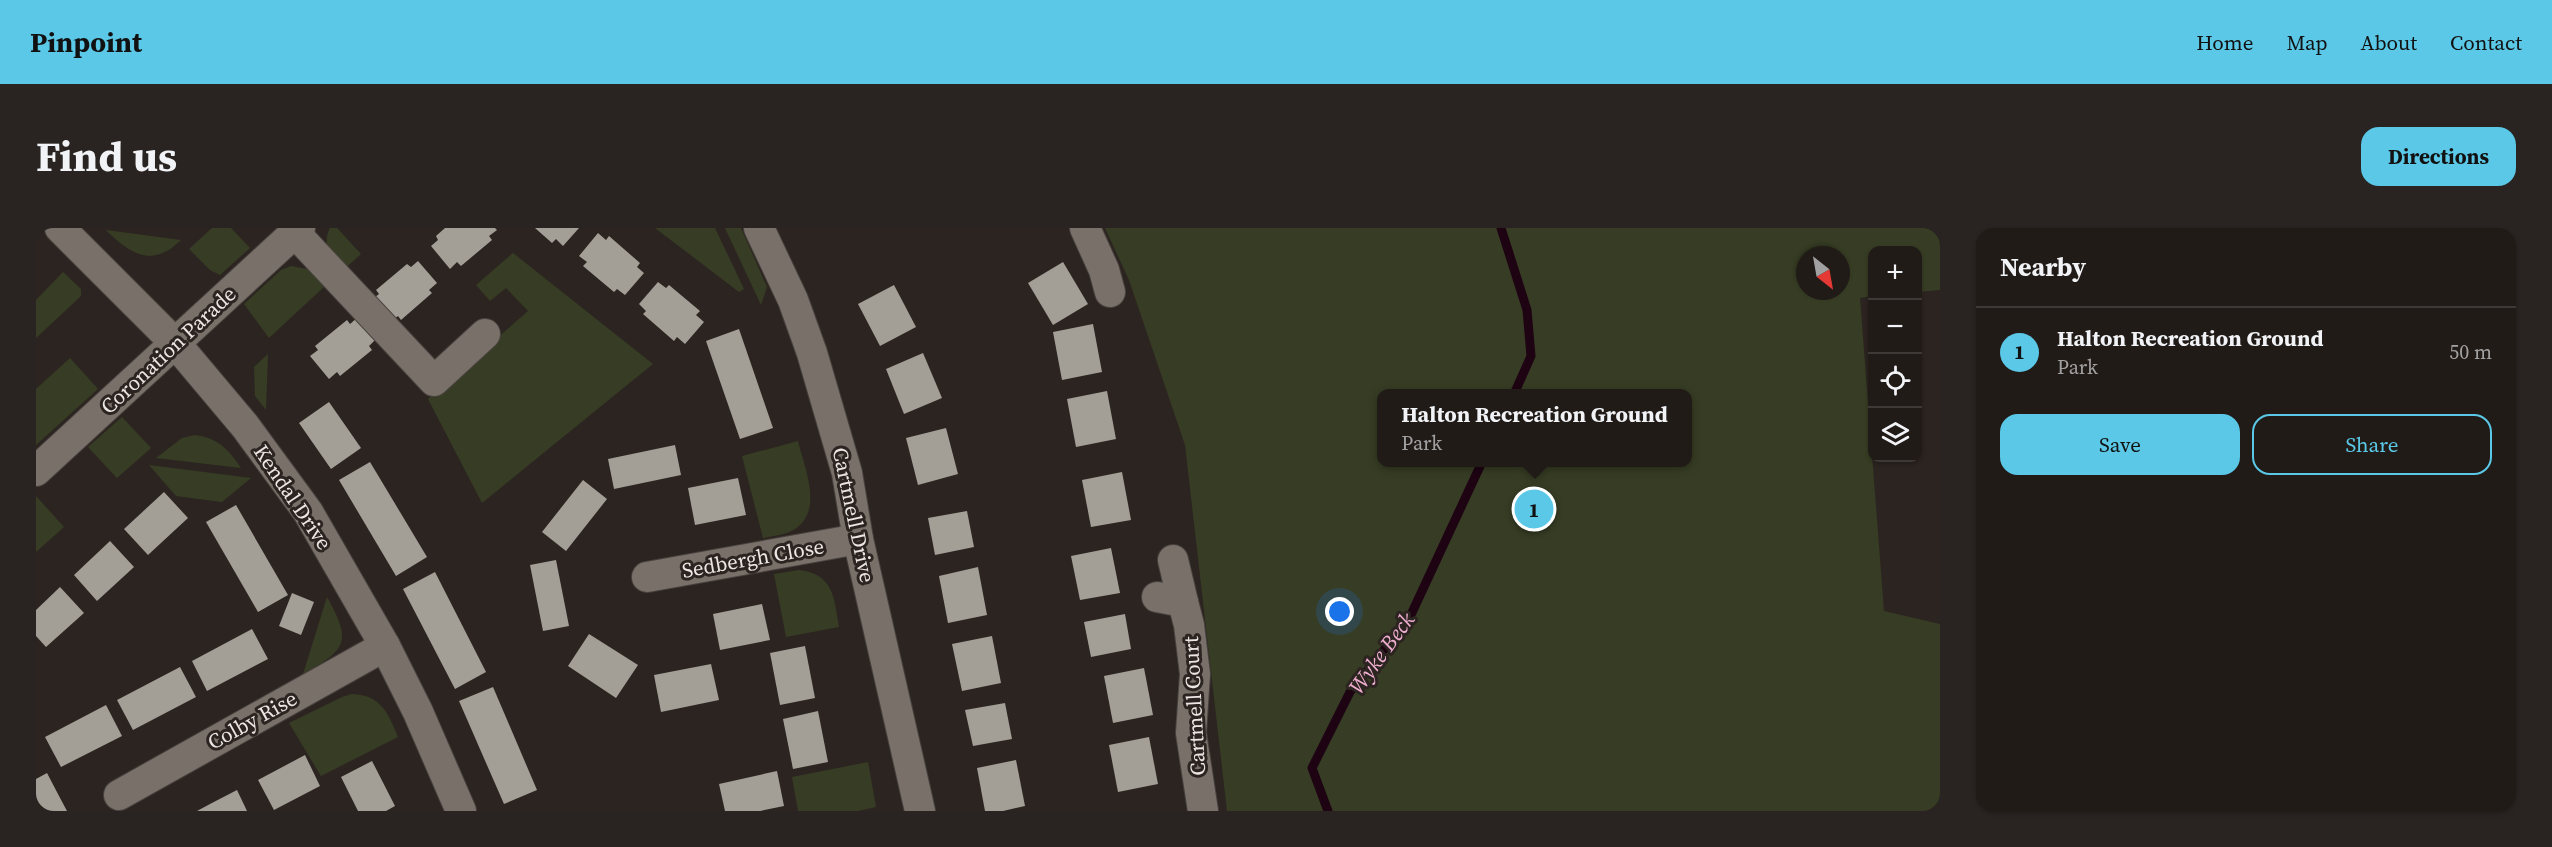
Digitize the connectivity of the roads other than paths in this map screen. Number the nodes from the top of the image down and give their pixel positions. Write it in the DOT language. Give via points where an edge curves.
graph roads {
  1 [pos="60,228"];
  2 [pos="1084,228"];
  3 [pos="297,230"];
  4 [pos="768,231"];
  5 [pos="1110,292"];
  6 [pos="485,334"];
  7 [pos="176,344"];
  8 [pos="36,471"];
  9 [pos="858,539"];
  10 [pos="1173,560"];
  11 [pos="647,577"];
  12 [pos="385,646"];
  13 [pos="119,795"];
  14 [pos="461,811"];
  15 [pos="920,811"];
  16 [pos="1203,811"];
  1 -- 7 [label="street, Kendal Drive"];
  2 -- 5 [label="street"];
  3 -- 6 [label="street" via="434,381"];
  3 -- 7 [label="street, Coronation Parade"];
  4 -- 9 [label="street, Cartmell Drive" via="812,353 847,472"];
  7 -- 8 [label="street, Coronation Parade"];
  7 -- 12 [label="street, Kendal Drive" via="245,426 308,512"];
  9 -- 11 [label="street, Sedbergh Close"];
  9 -- 15 [label="street, Cartmell Drive"];
  10 -- 16 [label="street, Cartmell Court" via="1170,599 1189,625 1195,674 1191,733"];
  12 -- 13 [label="street, Colby Rise"];
  12 -- 14 [label="street, Kendal Drive"];
}
